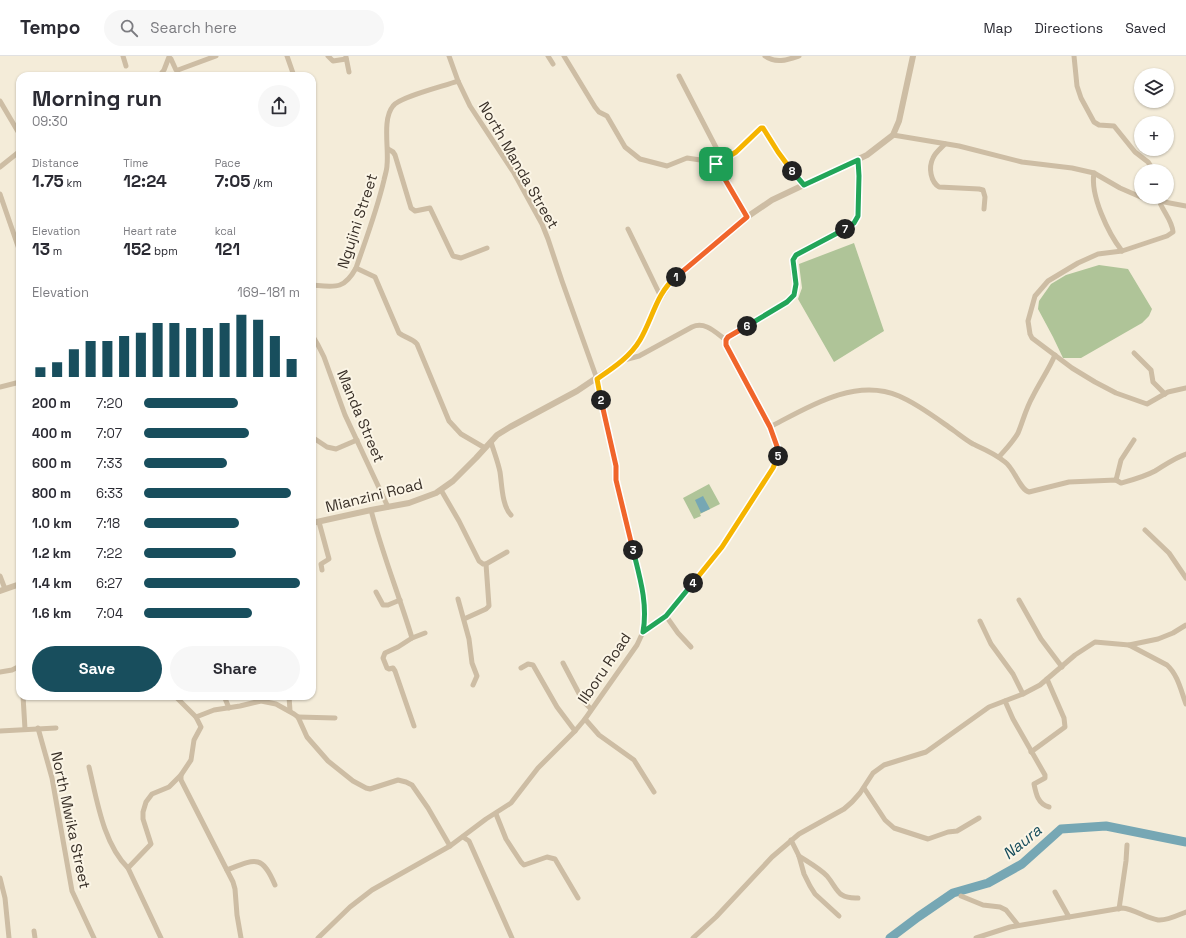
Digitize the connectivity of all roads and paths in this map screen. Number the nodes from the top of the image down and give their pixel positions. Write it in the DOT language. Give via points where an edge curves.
graph roads {
  1 [pos="123,56"];
  2 [pos="216,56"];
  3 [pos="287,56"];
  4 [pos="328,56"];
  5 [pos="449,56"];
  6 [pos="548,56"];
  7 [pos="564,56"];
  8 [pos="765,56"];
  9 [pos="799,56"];
  10 [pos="914,56"];
  11 [pos="1074,56"];
  12 [pos="346,58"];
  13 [pos="553,64"];
  14 [pos="126,66"];
  15 [pos="162,72"];
  16 [pos="293,72"];
  17 [pos="349,72"];
  18 [pos="679,76"];
  19 [pos="458,81"];
  20 [pos="0,101"];
  21 [pos="16,128"];
  22 [pos="893,135"];
  23 [pos="945,144"];
  24 [pos="388,149"];
  25 [pos="16,154"];
  26 [pos="722,159"];
  27 [pos="858,160"];
  28 [pos="716,164"];
  29 [pos="1149,164"];
  30 [pos="0,167"];
  31 [pos="1094,173"];
  32 [pos="804,185"];
  33 [pos="0,194"];
  34 [pos="1134,194"];
  35 [pos="1174,203"];
  36 [pos="1161,204"];
  37 [pos="1186,206"];
  38 [pos="984,209"];
  39 [pos="747,217"];
  40 [pos="628,229"];
  41 [pos="16,240"];
  42 [pos="487,248"];
  43 [pos="1122,251"];
  44 [pos="356,268"];
  45 [pos="316,285"];
  46 [pos="661,297"];
  47 [pos="726,340"];
  48 [pos="316,342"];
  49 [pos="1134,353"];
  50 [pos="1055,355"];
  51 [pos="623,360"];
  52 [pos="597,379"];
  53 [pos="16,383"];
  54 [pos="0,387"];
  55 [pos="1186,388"];
  56 [pos="1165,394"];
  57 [pos="770,427"];
  58 [pos="316,440"];
  59 [pos="357,440"];
  60 [pos="1134,440"];
  61 [pos="491,442"];
  62 [pos="485,448"];
  63 [pos="1186,454"];
  64 [pos="998,457"];
  65 [pos="1116,480"];
  66 [pos="441,490"];
  67 [pos="388,506"];
  68 [pos="371,510"];
  69 [pos="511,514"];
  70 [pos="316,522"];
  71 [pos="319,522"];
  72 [pos="1145,530"];
  73 [pos="507,552"];
  74 [pos="486,564"];
  75 [pos="322,570"];
  76 [pos="0,576"];
  77 [pos="1186,578"];
  78 [pos="16,585"];
  79 [pos="2,590"];
  80 [pos="376,592"];
  81 [pos="458,599"];
  82 [pos="400,600"];
  83 [pos="1019,600"];
  84 [pos="666,616"];
  85 [pos="464,619"];
  86 [pos="980,621"];
  87 [pos="1186,626"];
  88 [pos="643,632"];
  89 [pos="425,633"];
  90 [pos="412,638"];
  91 [pos="1129,645"];
  92 [pos="691,647"];
  93 [pos="563,663"];
  94 [pos="1062,667"];
  95 [pos="16,668"];
  96 [pos="521,668"];
  97 [pos="0,672"];
  98 [pos="1047,679"];
  99 [pos="473,685"];
  100 [pos="1023,694"];
  101 [pos="23,700"];
  102 [pos="179,700"];
  103 [pos="226,700"];
  104 [pos="289,700"];
  105 [pos="1005,701"];
  106 [pos="1186,704"];
  107 [pos="229,708"];
  108 [pos="591,709"];
  109 [pos="290,711"];
  110 [pos="196,717"];
  111 [pos="298,717"];
  112 [pos="335,718"];
  113 [pos="585,719"];
  114 [pos="414,726"];
  115 [pos="38,728"];
  116 [pos="56,728"];
  117 [pos="25,729"];
  118 [pos="0,731"];
  119 [pos="575,731"];
  120 [pos="1031,752"];
  121 [pos="89,767"];
  122 [pos="181,775"];
  123 [pos="864,788"];
  124 [pos="654,792"];
  125 [pos="1049,807"];
  126 [pos="496,814"];
  127 [pos="979,818"];
  128 [pos="463,837"];
  129 [pos="791,840"];
  130 [pos="1127,845"];
  131 [pos="450,846"];
  132 [pos="799,856"];
  133 [pos="128,868"];
  134 [pos="227,870"];
  135 [pos="0,878"];
  136 [pos="275,885"];
  137 [pos="1055,892"];
  138 [pos="961,896"];
  139 [pos="578,898"];
  140 [pos="858,898"];
  141 [pos="1119,909"];
  142 [pos="1186,912"];
  143 [pos="839,916"];
  144 [pos="1069,917"];
  145 [pos="1018,926"];
  146 [pos="34,931"];
  147 [pos="9,938"];
  148 [pos="35,938"];
  149 [pos="94,938"];
  150 [pos="161,938"];
  151 [pos="240,938"];
  152 [pos="318,938"];
  153 [pos="512,938"];
  154 [pos="694,938"];
  155 [pos="976,938"];
  1 -- 14 [label="street"];
  2 -- 15 [label="street" via="178,70 169,57"];
  3 -- 16 [label="street"];
  4 -- 12 [label="street" via="332,61"];
  5 -- 19 [label="street, North Manda Street"];
  6 -- 13 [label="street"];
  7 -- 28 [label="street" via="595,108 607,116 631,153 667,166 687,158"];
  8 -- 9 [label="street" via="780,61"];
  10 -- 22 [label="street"];
  11 -- 29 [label="street" via="1074,71 1079,92 1094,122 1114,126 1135,152"];
  12 -- 17 [label="street"];
  18 -- 26 [label="street"];
  19 -- 24 [label="street, Ngujini Street" via="407,98 392,106 386,135"];
  19 -- 52 [label="street, North Manda Street" via="470,106 514,173 542,224"];
  20 -- 21 [label="street"];
  22 -- 23 [label="street"];
  22 -- 27 [label="street"];
  23 -- 31 [label="street" via="1022,162"];
  23 -- 38 [label="street" via="932,159 933,181 939,187 981,189 984,192"];
  24 -- 42 [label="street" via="394,152 411,208 415,211 430,208 453,256 461,258"];
  24 -- 44 [label="street, Ngujini Street" via="379,201"];
  25 -- 30 [label="street"];
  26 -- 28 [label="street"];
  26 -- 32 [label="street" via="736,152 763,128 782,158"];
  27 -- 32 [label="street"];
  27 -- 47 [label="street" via="856,220 796,255 792,265 795,291 791,299"];
  28 -- 39 [label="street"];
  31 -- 34 [label="street"];
  31 -- 43 [label="street" via="1095,195"];
  32 -- 39 [label="street" via="772,200"];
  33 -- 41 [label="street"];
  35 -- 37 [label="street"];
  36 -- 43 [label="street" via="1173,232"];
  39 -- 46 [label="street" via="672,280"];
  40 -- 46 [label="street"];
  43 -- 50 [label="street" via="1098,254 1078,263 1048,281 1035,296 1028,321 1030,334"];
  44 -- 45 [label="street, Ngujini Street" via="350,278 342,284 332,287"];
  44 -- 62 [label="street" via="375,277 399,333 417,344 449,421 461,434"];
  46 -- 51 [label="street" via="634,350"];
  47 -- 51 [label="street" via="699,324 639,356"];
  47 -- 57 [label="street" via="730,353"];
  48 -- 59 [label="street, Manda Street"];
  49 -- 56 [label="street" via="1151,370 1153,382"];
  50 -- 56 [label="street" via="1095,382 1139,402 1147,404"];
  50 -- 64 [label="street" via="1032,396 1018,433"];
  51 -- 52 [label="street"];
  52 -- 61 [label="street, Mianzini Road" via="510,427"];
  52 -- 88 [label="street, Ilboru Road" via="618,485 643,589"];
  53 -- 54 [label="street"];
  55 -- 56 [label="street"];
  57 -- 64 [label="street" via="824,400 852,392 876,390 900,396"];
  57 -- 84 [label="street" via="779,452 775,464 722,547"];
  58 -- 59 [label="street" via="336,449"];
  59 -- 67 [label="street, Manda Street"];
  60 -- 65 [label="street" via="1121,460"];
  61 -- 62 [label="street, Mianzini Road"];
  61 -- 69 [label="street" via="500,472 506,508"];
  62 -- 66 [label="street, Mianzini Road"];
  63 -- 65 [label="street" via="1146,475 1121,483"];
  64 -- 65 [label="street" via="1011,468 1027,492 1069,482"];
  66 -- 67 [label="street, Mianzini Road" via="409,503"];
  66 -- 74 [label="street" via="479,561"];
  67 -- 68 [label="street, Mianzini Road"];
  68 -- 71 [label="street, Mianzini Road"];
  68 -- 82 [label="street"];
  70 -- 71 [label="street, Mianzini Road"];
  71 -- 75 [label="street" via="329,559 321,564"];
  72 -- 77 [label="street" via="1169,553"];
  73 -- 74 [label="street"];
  74 -- 85 [label="street" via="488,606"];
  76 -- 79 [label="street"];
  78 -- 79 [label="street"];
  80 -- 82 [label="street" via="385,606"];
  81 -- 85 [label="street"];
  82 -- 90 [label="street"];
  83 -- 94 [label="street" via="1040,639"];
  84 -- 88 [label="street"];
  84 -- 92 [label="street"];
  85 -- 99 [label="street" via="472,663 478,676"];
  86 -- 100 [label="street" via="991,644 1013,674"];
  87 -- 91 [label="street" via="1158,639"];
  88 -- 108 [label="street, Ilboru Road" via="637,645"];
  89 -- 90 [label="street"];
  90 -- 114 [label="street" via="385,653 383,658 387,668 393,668 395,671"];
  91 -- 94 [label="street" via="1094,642"];
  91 -- 106 [label="street" via="1171,669"];
  93 -- 108 [label="street"];
  94 -- 98 [label="street"];
  95 -- 97 [label="street"];
  96 -- 119 [label="street" via="528,664 533,665 557,707"];
  98 -- 100 [label="street"];
  98 -- 120 [label="street" via="1064,718 1065,728"];
  100 -- 105 [label="street"];
  101 -- 117 [label="street"];
  102 -- 110 [label="street"];
  103 -- 107 [label="street"];
  104 -- 109 [label="street"];
  105 -- 120 [label="street"];
  105 -- 123 [label="street" via="983,711 926,752 884,765 873,773"];
  107 -- 109 [label="street" via="261,701"];
  107 -- 110 [label="street" via="214,710"];
  108 -- 113 [label="street, Ilboru Road"];
  109 -- 111 [label="street"];
  110 -- 122 [label="street" via="201,727 194,740 191,760"];
  111 -- 112 [label="street"];
  111 -- 131 [label="street" via="307,737 319,752 353,781 370,789 398,780 412,785"];
  113 -- 119 [label="street, Ilboru Road"];
  113 -- 124 [label="street" via="599,735 634,760"];
  115 -- 116 [label="street"];
  115 -- 117 [label="street"];
  115 -- 149 [label="street, North Mwika Street" via="52,778 72,890"];
  117 -- 118 [label="street"];
  119 -- 126 [label="street, Ilboru Road" via="538,768 511,803"];
  120 -- 125 [label="street" via="1046,776 1043,780 1034,782 1034,785 1040,803"];
  121 -- 133 [label="street" via="108,838 118,857"];
  122 -- 133 [label="street" via="169,787 152,794 146,802 143,819 151,844"];
  122 -- 134 [label="street" via="181,780"];
  123 -- 127 [label="street" via="894,828 928,839 959,830"];
  123 -- 129 [label="street" via="844,809"];
  126 -- 128 [label="street, Ilboru Road"];
  126 -- 139 [label="street" via="506,839 521,862 524,865 547,857 555,858"];
  128 -- 131 [label="street, Ilboru Road"];
  128 -- 153 [label="street" via="469,841"];
  129 -- 132 [label="street"];
  129 -- 154 [label="street"];
  130 -- 141 [label="street"];
  131 -- 152 [label="street, Ilboru Road" via="372,890"];
  132 -- 140 [label="street" via="827,876 845,897"];
  132 -- 143 [label="street" via="810,886"];
  133 -- 150 [label="street"];
  134 -- 136 [label="street" via="250,861 261,863"];
  134 -- 151 [label="street" via="235,889"];
  135 -- 147 [label="street"];
  137 -- 144 [label="street"];
  138 -- 145 [label="street" via="983,905 1006,910"];
  141 -- 142 [label="street" via="1129,909 1158,920"];
  141 -- 144 [label="street"];
  144 -- 145 [label="street"];
  145 -- 155 [label="street"];
  146 -- 148 [label="street"];
}
